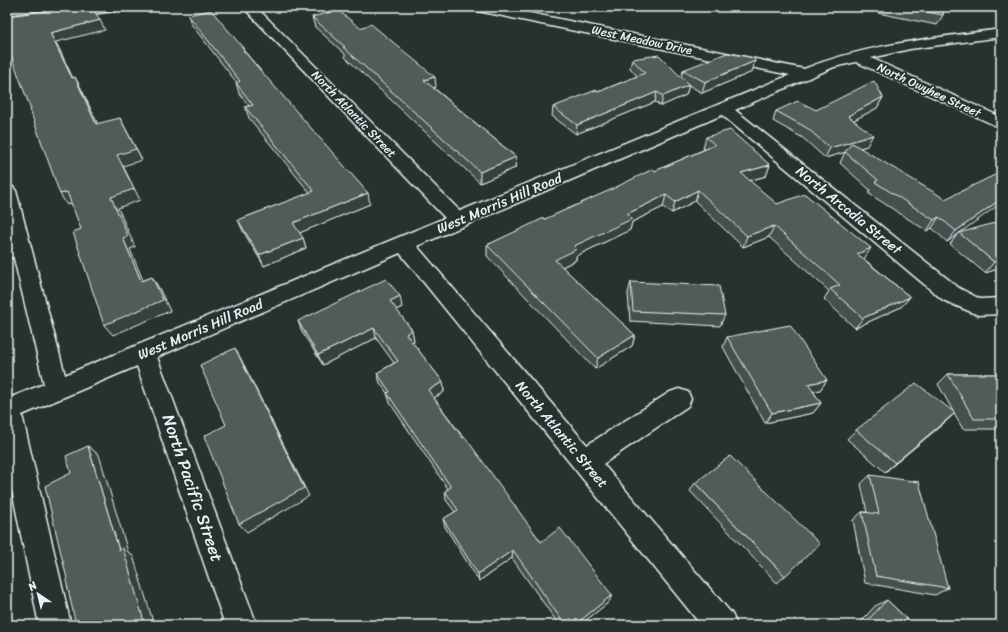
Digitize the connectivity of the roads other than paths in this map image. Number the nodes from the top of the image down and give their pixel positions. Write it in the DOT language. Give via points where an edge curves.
graph roads {
  1 [pos="114,7"];
  2 [pos="249,7"];
  3 [pos="478,7"];
  4 [pos="7,21"];
  5 [pos="1001,33"];
  6 [pos="857,56"];
  7 [pos="805,74"];
  8 [pos="723,108"];
  9 [pos="1001,123"];
  10 [pos="7,191"];
  11 [pos="458,220"];
  12 [pos="403,243"];
  13 [pos="14,252"];
  14 [pos="1001,306"];
  15 [pos="144,352"];
  16 [pos="56,389"];
  17 [pos="679,399"];
  18 [pos="8,409"];
  19 [pos="585,461"];
  20 [pos="55,625"];
  21 [pos="241,625"];
  22 [pos="721,625"];
  1 -- 4 [label="street"];
  2 -- 11 [label="street, North Atlantic Street"];
  3 -- 7 [label="street, West Meadow Drive"];
  5 -- 6 [label="street, West Morris Hill Road" via="910,45"];
  6 -- 7 [label="street, West Morris Hill Road"];
  6 -- 9 [label="street, North Owyhee Street"];
  7 -- 8 [label="street, West Morris Hill Road"];
  8 -- 11 [label="street, West Morris Hill Road"];
  8 -- 14 [label="street, North Arcadia Street" via="951,294 978,306"];
  10 -- 13 [label="street"];
  11 -- 12 [label="street, West Morris Hill Road"];
  12 -- 15 [label="street, West Morris Hill Road"];
  12 -- 19 [label="street, North Atlantic Street"];
  13 -- 16 [label="street"];
  15 -- 16 [label="street, West Morris Hill Road"];
  15 -- 21 [label="street, North Pacific Street"];
  16 -- 18 [label="street, West Morris Hill Road"];
  17 -- 19 [label="street"];
  18 -- 20 [label="street"];
  19 -- 22 [label="street, North Atlantic Street"];
}
